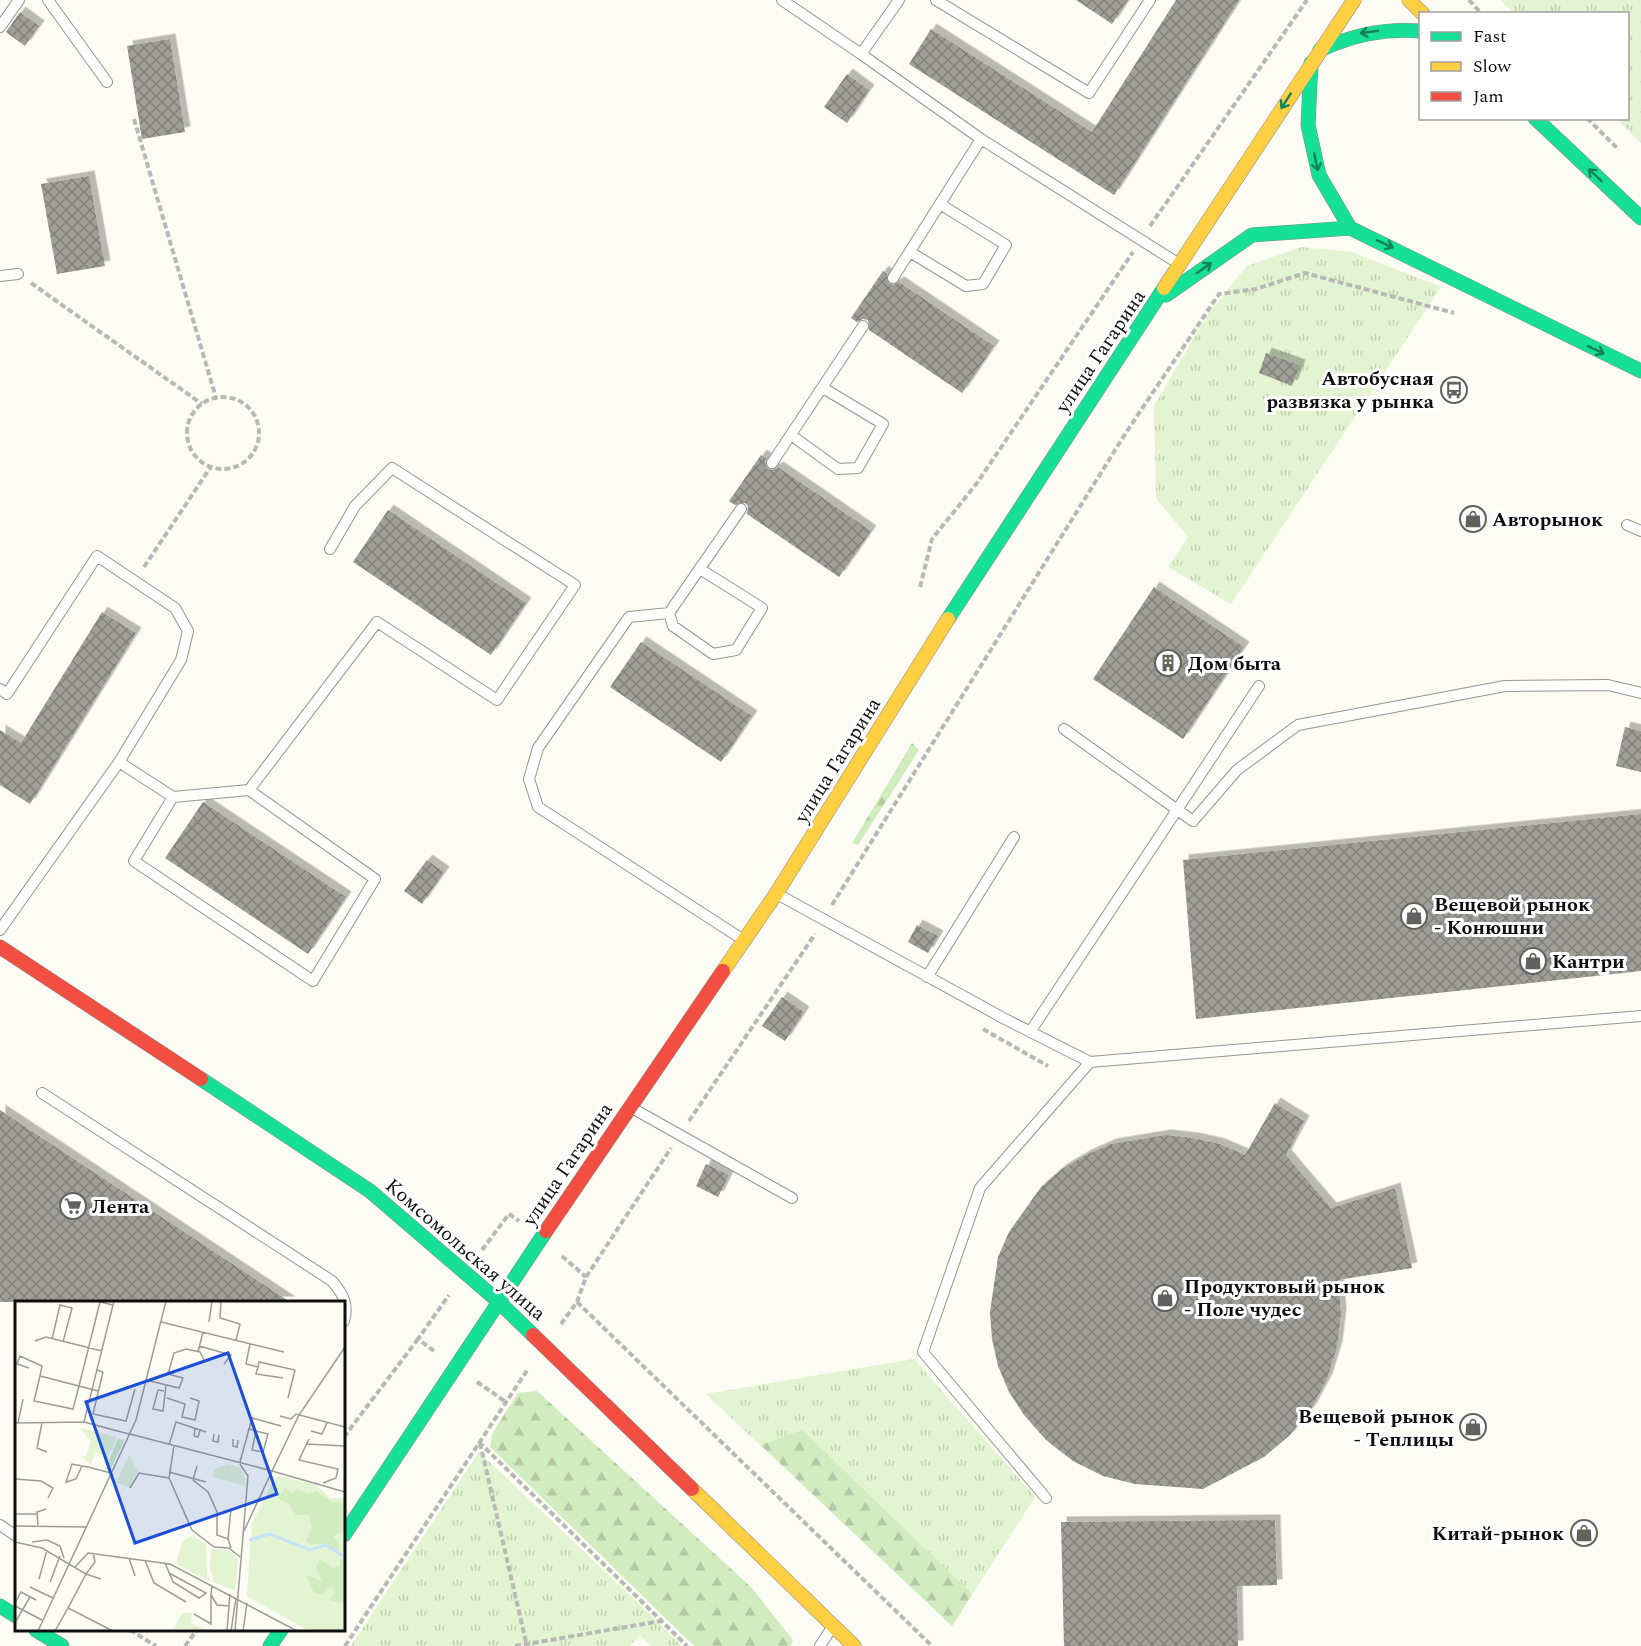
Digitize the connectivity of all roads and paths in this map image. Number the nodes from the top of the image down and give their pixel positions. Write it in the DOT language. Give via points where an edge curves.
graph roads {
  1 [pos="19,0"];
  2 [pos="48,0"];
  3 [pos="782,0"];
  4 [pos="899,0"];
  5 [pos="936,0"];
  6 [pos="1150,0"];
  7 [pos="1308,0"];
  8 [pos="1354,0"];
  9 [pos="1408,0"];
  10 [pos="1469,0"];
  11 [pos="1421,12"];
  12 [pos="1480,12"];
  13 [pos="0,27"];
  14 [pos="1419,31"];
  15 [pos="1320,50"];
  16 [pos="861,54"];
  17 [pos="1311,62"];
  18 [pos="107,82"];
  19 [pos="134,119"];
  20 [pos="1537,120"];
  21 [pos="1589,120"];
  22 [pos="981,139"];
  23 [pos="1619,150"];
  24 [pos="940,204"];
  25 [pos="1641,218"];
  26 [pos="1350,228"];
  27 [pos="1141,240"];
  28 [pos="910,252"];
  29 [pos="1179,264"];
  30 [pos="18,274"];
  31 [pos="0,276"];
  32 [pos="893,278"];
  33 [pos="1156,302"];
  34 [pos="1460,316"];
  35 [pos="863,326"];
  36 [pos="1641,371"];
  37 [pos="823,388"];
  38 [pos="216,398"];
  39 [pos="202,404"];
  40 [pos="791,435"];
  41 [pos="772,463"];
  42 [pos="210,468"];
  43 [pos="741,510"];
  44 [pos="1627,525"];
  45 [pos="1641,531"];
  46 [pos="330,549"];
  47 [pos="700,569"];
  48 [pos="136,580"];
  49 [pos="920,587"];
  50 [pos="669,613"];
  51 [pos="1259,686"];
  52 [pos="0,689"];
  53 [pos="1641,693"];
  54 [pos="1064,729"];
  55 [pos="119,762"];
  56 [pos="249,790"];
  57 [pos="173,797"];
  58 [pos="1177,811"];
  59 [pos="1014,837"];
  60 [pos="776,894"];
  61 [pos="822,920"];
  62 [pos="0,930"];
  63 [pos="814,934"];
  64 [pos="744,940"];
  65 [pos="824,940"];
  66 [pos="0,947"];
  67 [pos="927,977"];
  68 [pos="1641,1016"];
  69 [pos="977,1026"];
  70 [pos="1030,1032"];
  71 [pos="1090,1062"];
  72 [pos="1048,1066"];
  73 [pos="42,1093"];
  74 [pos="629,1106"];
  75 [pos="680,1135"];
  76 [pos="792,1198"];
  77 [pos="498,1301"];
  78 [pos="577,1302"];
  79 [pos="345,1318"];
  80 [pos="418,1339"];
  81 [pos="545,1345"];
  82 [pos="345,1436"];
  83 [pos="479,1442"];
  84 [pos="1046,1498"];
  85 [pos="0,1525"];
  86 [pos="345,1532"];
  87 [pos="15,1535"];
  88 [pos="0,1606"];
  89 [pos="15,1616"];
  90 [pos="661,1621"];
  91 [pos="833,1626"];
  92 [pos="39,1631"];
  93 [pos="133,1631"];
  94 [pos="196,1631"];
  95 [pos="280,1631"];
  96 [pos="527,1645"];
  97 [pos="62,1646"];
  98 [pos="156,1646"];
  99 [pos="185,1646"];
  100 [pos="270,1646"];
  101 [pos="345,1646"];
  102 [pos="515,1646"];
  103 [pos="687,1646"];
  104 [pos="820,1646"];
  105 [pos="854,1646"];
  106 [pos="932,1646"];
  1 -- 13 [label="lane"];
  2 -- 18 [label="lane"];
  3 -- 16 [label="lane"];
  4 -- 16 [label="lane"];
  5 -- 6 [label="lane" via="1089,93"];
  7 -- 27 [label="path"];
  8 -- 15 [label="main road, улица Гагарина"];
  9 -- 11 [label="main road"];
  10 -- 12 [label="path"];
  14 -- 15 [label="main road, one-way" via="1399,28 1354,34"];
  15 -- 17 [label="main road, улица Гагарина"];
  16 -- 22 [label="lane"];
  17 -- 26 [label="main road, one-way" via="1308,125 1319,175"];
  17 -- 29 [label="main road, улица Гагарина, one-way"];
  19 -- 38 [label="path"];
  25 -- 20 [label="main road, one-way"];
  21 -- 23 [label="path"];
  22 -- 24 [label="lane"];
  22 -- 27 [label="lane"];
  24 -- 28 [label="lane"];
  24 -- 28 [label="lane" via="1006,245 983,284 966,286"];
  33 -- 26 [label="main road, one-way" via="1252,235"];
  26 -- 36 [label="main road, one-way"];
  27 -- 29 [label="lane"];
  27 -- 49 [label="path" via="977,483 932,539"];
  28 -- 32 [label="lane"];
  29 -- 33 [label="main road, улица Гагарина"];
  30 -- 31 [label="lane"];
  30 -- 39 [label="path"];
  33 -- 60 [label="main road, улица Гагарина" via="1004,529"];
  34 -- 61 [label="path" via="1305,273 1256,289 1219,294 1127,431"];
  35 -- 37 [label="lane"];
  37 -- 40 [label="lane"];
  37 -- 40 [label="lane" via="883,424 858,468 838,469"];
  38 -- 39 [label="path"];
  38 -- 42 [label="path" via="242,402 252,411 260,433 255,450 243,464"];
  39 -- 42 [label="path" via="191,416 187,439 198,460"];
  40 -- 41 [label="lane"];
  42 -- 48 [label="path"];
  43 -- 47 [label="lane"];
  44 -- 45 [label="lane"];
  46 -- 56 [label="lane" via="354,506 392,468 575,585 497,700 378,622"];
  47 -- 50 [label="lane"];
  47 -- 50 [label="lane" via="762,608 736,650 713,654 673,626"];
  48 -- 52 [label="lane" via="97,556 7,694"];
  48 -- 55 [label="lane" via="175,608 188,631 181,660"];
  50 -- 64 [label="lane" via="629,617 538,748 529,779 538,807"];
  51 -- 58 [label="lane"];
  53 -- 58 [label="lane" via="1608,685 1505,686 1298,725 1237,770 1193,821"];
  54 -- 58 [label="lane"];
  55 -- 57 [label="lane"];
  55 -- 62 [label="lane"];
  56 -- 57 [label="lane"];
  56 -- 57 [label="lane" via="375,879 313,981 134,861"];
  58 -- 70 [label="lane"];
  59 -- 67 [label="lane"];
  60 -- 61 [label="lane"];
  60 -- 64 [label="main road, улица Гагарина"];
  61 -- 63 [label="path"];
  61 -- 67 [label="lane"];
  63 -- 65 [label="path"];
  63 -- 75 [label="path"];
  64 -- 74 [label="main road, улица Гагарина"];
  66 -- 77 [label="main road, Комсомольская улица" via="370,1191"];
  67 -- 70 [label="lane"];
  68 -- 71 [label="lane"];
  69 -- 72 [label="path"];
  70 -- 71 [label="lane"];
  71 -- 84 [label="lane" via="980,1188 923,1352"];
  73 -- 79 [label="lane" via="332,1281 344,1295"];
  74 -- 75 [label="lane"];
  74 -- 77 [label="main road, улица Гагарина"];
  75 -- 76 [label="lane"];
  75 -- 78 [label="path" via="586,1277"];
  77 -- 81 [label="main road, Комсомольская улица"];
  77 -- 86 [label="main road, улица Гагарина" via="355,1508"];
  78 -- 81 [label="path"];
  78 -- 106 [label="path"];
  80 -- 82 [label="path"];
  81 -- 83 [label="path"];
  81 -- 91 [label="main road, Комсомольская улица"];
  83 -- 90 [label="path"];
  83 -- 96 [label="path"];
  83 -- 101 [label="path"];
  85 -- 87 [label="lane"];
  88 -- 89 [label="main road"];
  90 -- 96 [label="path"];
  90 -- 103 [label="path"];
  91 -- 104 [label="lane"];
  91 -- 105 [label="main road, Комсомольская улица"];
  92 -- 97 [label="main road"];
  93 -- 98 [label="path"];
  94 -- 99 [label="path"];
  95 -- 100 [label="main road"];
  96 -- 102 [label="path"];
}
